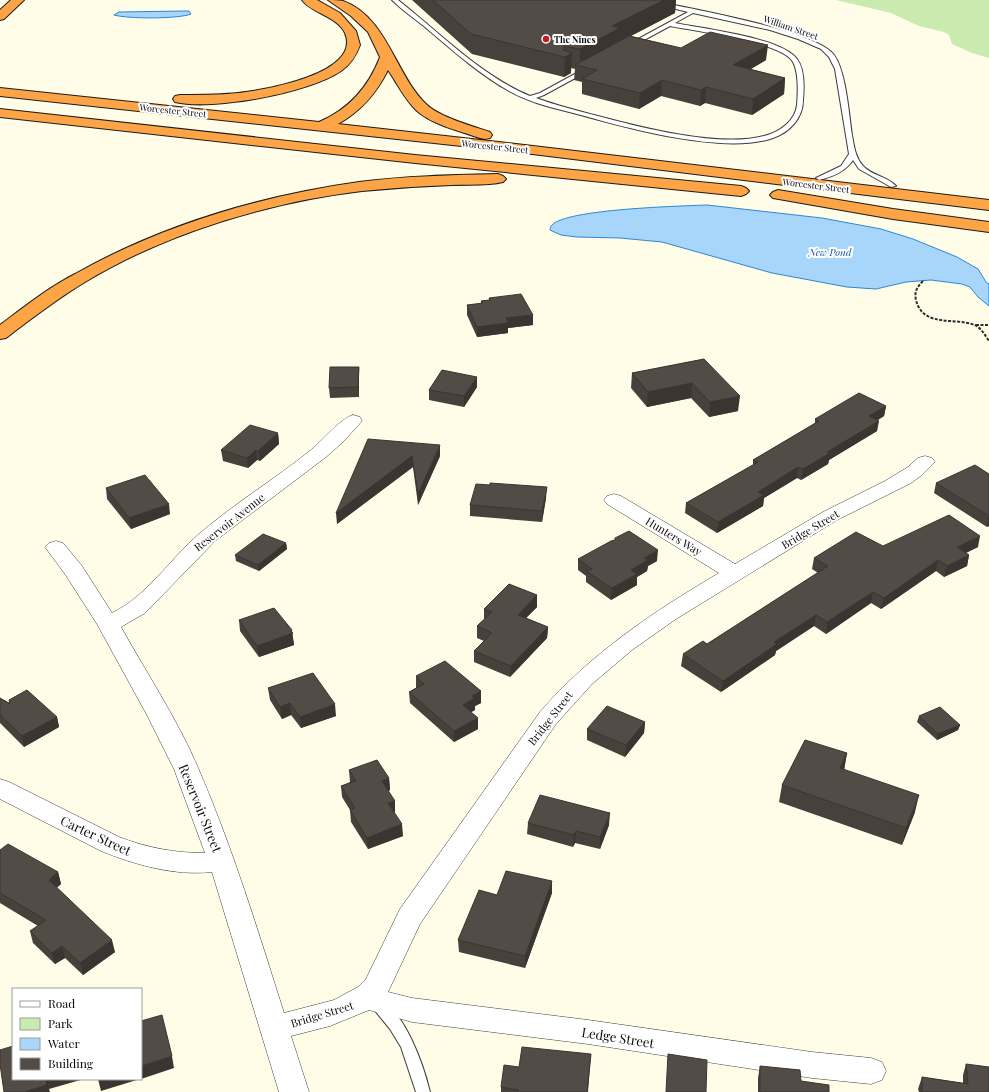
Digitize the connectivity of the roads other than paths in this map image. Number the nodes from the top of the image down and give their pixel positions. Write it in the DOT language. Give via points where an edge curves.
graph roads {
  1 [pos="18,0"];
  2 [pos="308,0"];
  3 [pos="334,0"];
  4 [pos="395,0"];
  5 [pos="643,0"];
  6 [pos="693,11"];
  7 [pos="0,16"];
  8 [pos="670,24"];
  9 [pos="622,50"];
  10 [pos="387,57"];
  11 [pos="594,65"];
  12 [pos="573,71"];
  13 [pos="581,73"];
  14 [pos="0,92"];
  15 [pos="29,95"];
  16 [pos="530,98"];
  17 [pos="0,113"];
  18 [pos="321,126"];
  19 [pos="234,139"];
  20 [pos="552,152"];
  21 [pos="852,154"];
  22 [pos="647,164"];
  23 [pos="819,178"];
  24 [pos="623,179"];
  25 [pos="893,186"];
  26 [pos="761,193"];
  27 [pos="989,196"];
  28 [pos="989,205"];
  29 [pos="989,217"];
  30 [pos="989,227"];
  31 [pos="0,334"];
  32 [pos="353,421"];
  33 [pos="925,462"];
  34 [pos="614,500"];
  35 [pos="56,547"];
  36 [pos="734,573"];
  37 [pos="108,624"];
  38 [pos="0,788"];
  39 [pos="222,861"];
  40 [pos="367,997"];
  41 [pos="275,1028"];
  42 [pos="871,1071"];
  43 [pos="294,1092"];
  44 [pos="423,1092"];
  1 -- 7 [label="highway"];
  2 -- 15 [label="highway" via="337,17 350,31 355,46 344,64 303,84 260,94 216,99"];
  3 -- 10 [label="highway" via="369,25"];
  4 -- 16 [label="lane" via="454,49 510,88"];
  5 -- 6 [label="lane, William Street"];
  6 -- 8 [label="lane"];
  6 -- 21 [label="lane, William Street" via="781,32 828,52 838,69"];
  8 -- 9 [label="lane"];
  8 -- 16 [label="lane" via="747,40 789,54 798,65 800,103 792,123 780,133 759,139 730,141 691,138 650,132"];
  10 -- 18 [label="highway" via="376,82 365,98 343,116"];
  10 -- 20 [label="highway" via="414,100 433,115 479,134"];
  11 -- 13 [label="lane"];
  12 -- 13 [label="lane"];
  13 -- 16 [label="lane"];
  14 -- 15 [label="highway, Worcester Street"];
  15 -- 18 [label="highway, Worcester Street"];
  17 -- 19 [label="highway, Worcester Street"];
  18 -- 19 [label="highway" via="293,134"];
  18 -- 20 [label="highway, Worcester Street"];
  19 -- 24 [label="highway, Worcester Street"];
  20 -- 22 [label="highway, Worcester Street"];
  21 -- 23 [label="lane" via="842,168"];
  21 -- 25 [label="lane, William Street" via="861,168"];
  22 -- 23 [label="highway"];
  22 -- 28 [label="highway, Worcester Street"];
  23 -- 25 [label="highway"];
  24 -- 26 [label="highway, Worcester Street"];
  24 -- 31 [label="highway" via="412,182 350,189 264,206 188,229 116,260 74,281 44,300"];
  25 -- 27 [label="highway"];
  26 -- 29 [label="highway, Worcester Street"];
  26 -- 30 [label="highway"];
  32 -- 37 [label="street, Reservoir Avenue" via="314,458 194,549 137,608"];
  33 -- 36 [label="street, Bridge Street" via="902,479 830,516"];
  34 -- 36 [label="street, Hunters Way"];
  35 -- 37 [label="street, Reservoir Street"];
  36 -- 40 [label="street, Bridge Street" via="621,646 588,674 560,703 410,917 382,977"];
  37 -- 39 [label="street, Reservoir Street" via="173,741"];
  38 -- 39 [label="street, Carter Street" via="128,852 168,862 205,864"];
  39 -- 41 [label="street, Reservoir Street"];
  40 -- 41 [label="street, Bridge Street" via="345,1008"];
  40 -- 42 [label="street, Ledge Street" via="412,1010"];
  40 -- 44 [label="lane" via="392,1019 402,1033"];
  41 -- 43 [label="street, Reservoir Street"];
}
